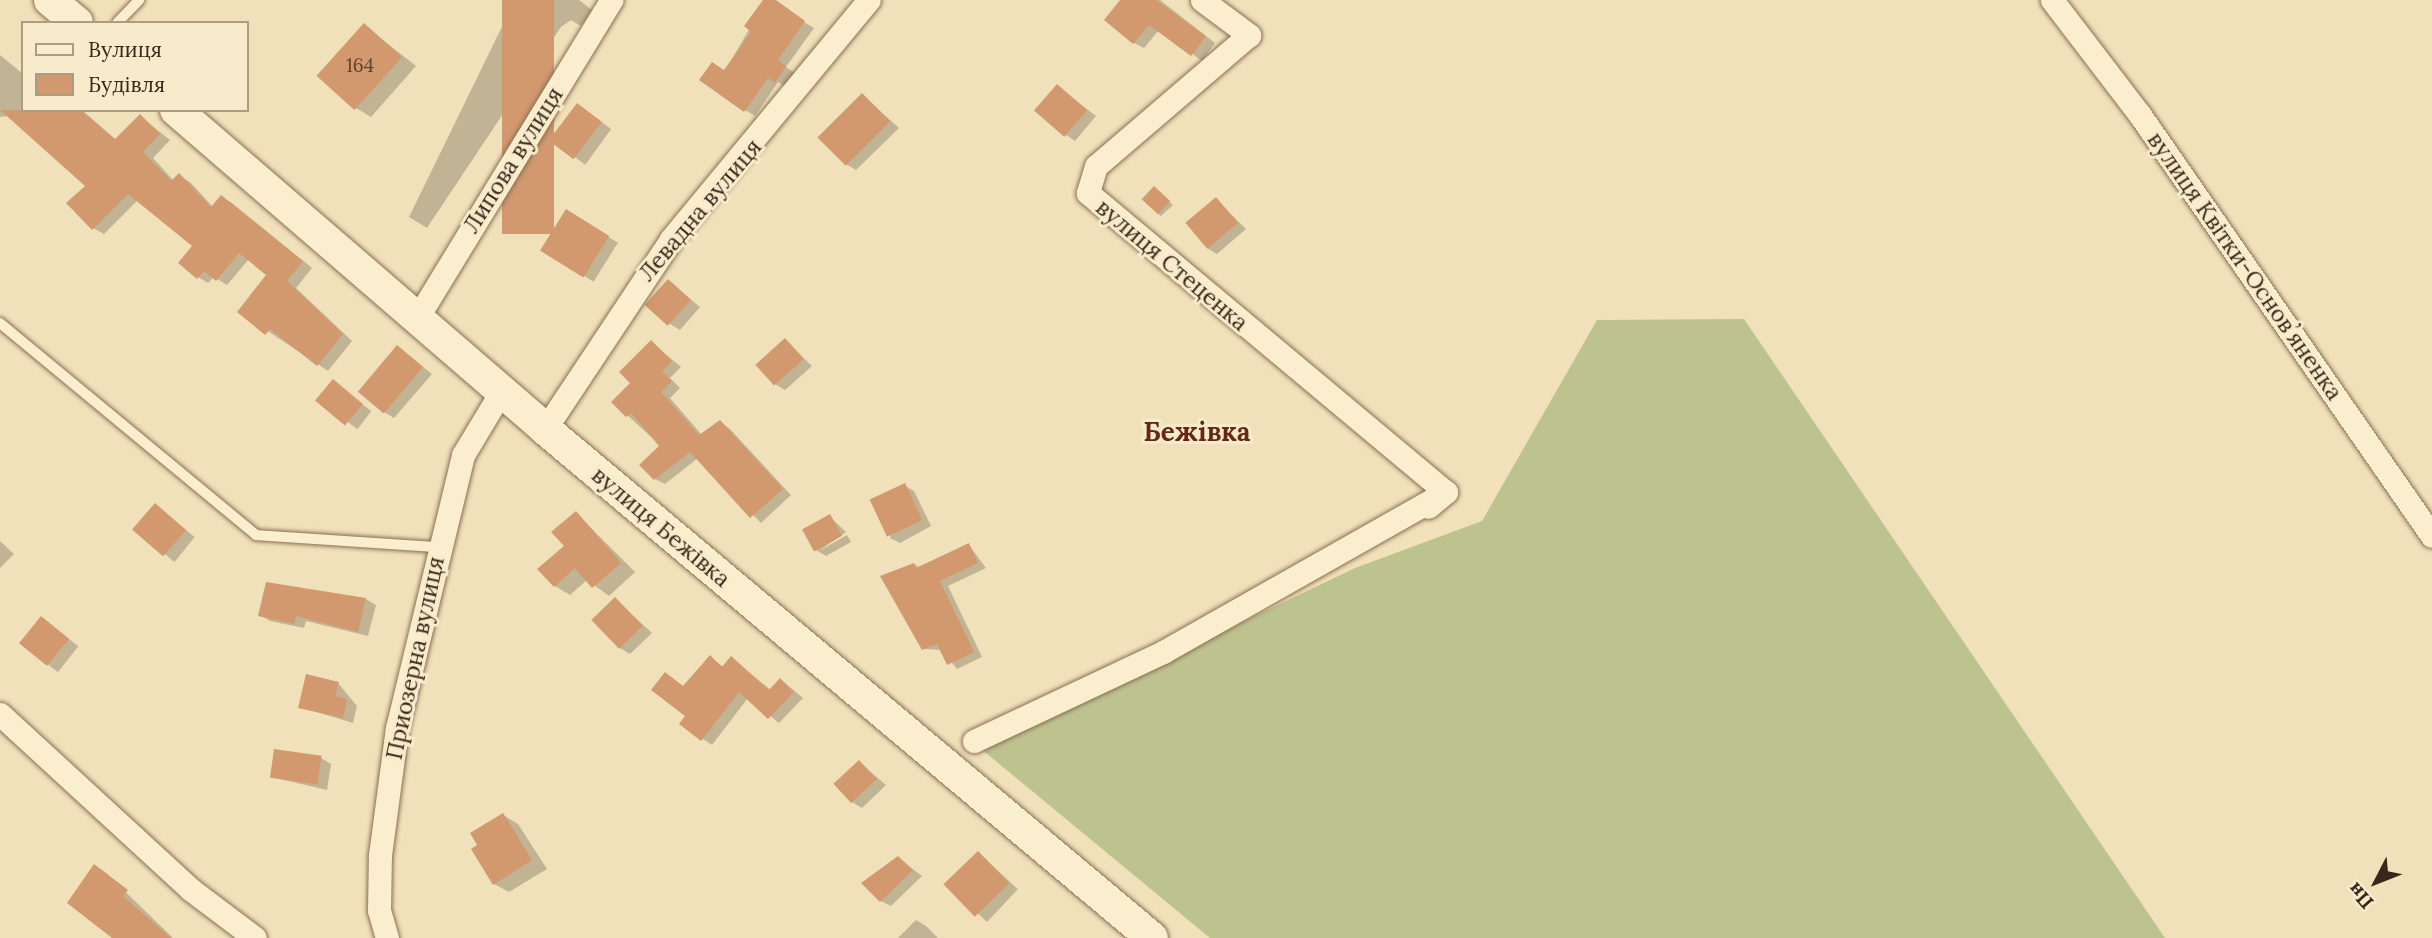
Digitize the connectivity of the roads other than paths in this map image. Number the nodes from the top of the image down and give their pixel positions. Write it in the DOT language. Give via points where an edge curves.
graph roads {
  1 [pos="50,0"];
  2 [pos="139,0"];
  3 [pos="611,0"];
  4 [pos="869,0"];
  5 [pos="1202,0"];
  6 [pos="2052,0"];
  7 [pos="75,21"];
  8 [pos="119,21"];
  9 [pos="178,112"];
  10 [pos="416,320"];
  11 [pos="0,323"];
  12 [pos="502,390"];
  13 [pos="545,429"];
  14 [pos="1446,492"];
  15 [pos="1428,508"];
  16 [pos="2432,536"];
  17 [pos="438,547"];
  18 [pos="0,714"];
  19 [pos="974,741"];
  20 [pos="255,938"];
  21 [pos="387,938"];
  22 [pos="1152,938"];
  1 -- 7 [label="main road"];
  2 -- 8 [label="lane"];
  3 -- 10 [label="street, Липова вулиця"];
  4 -- 13 [label="street, Левадна вулиця" via="671,239"];
  5 -- 14 [label="street, вулиця Стеценка" via="1249,35 1096,166 1088,193"];
  6 -- 16 [label="street, вулиця Квітки-Основʼяненка" via="2140,115"];
  9 -- 10 [label="main road, вулиця Бежівка"];
  10 -- 12 [label="main road, вулиця Бежівка"];
  11 -- 17 [label="lane" via="256,535"];
  12 -- 13 [label="main road, вулиця Бежівка"];
  12 -- 17 [label="street, Приозерна вулиця" via="463,454"];
  13 -- 22 [label="main road, вулиця Бежівка"];
  14 -- 15 [label="street"];
  14 -- 19 [label="street" via="1163,652"];
  17 -- 21 [label="street, Приозерна вулиця" via="397,728 380,855 379,910"];
  18 -- 20 [label="street" via="190,889"];
}
